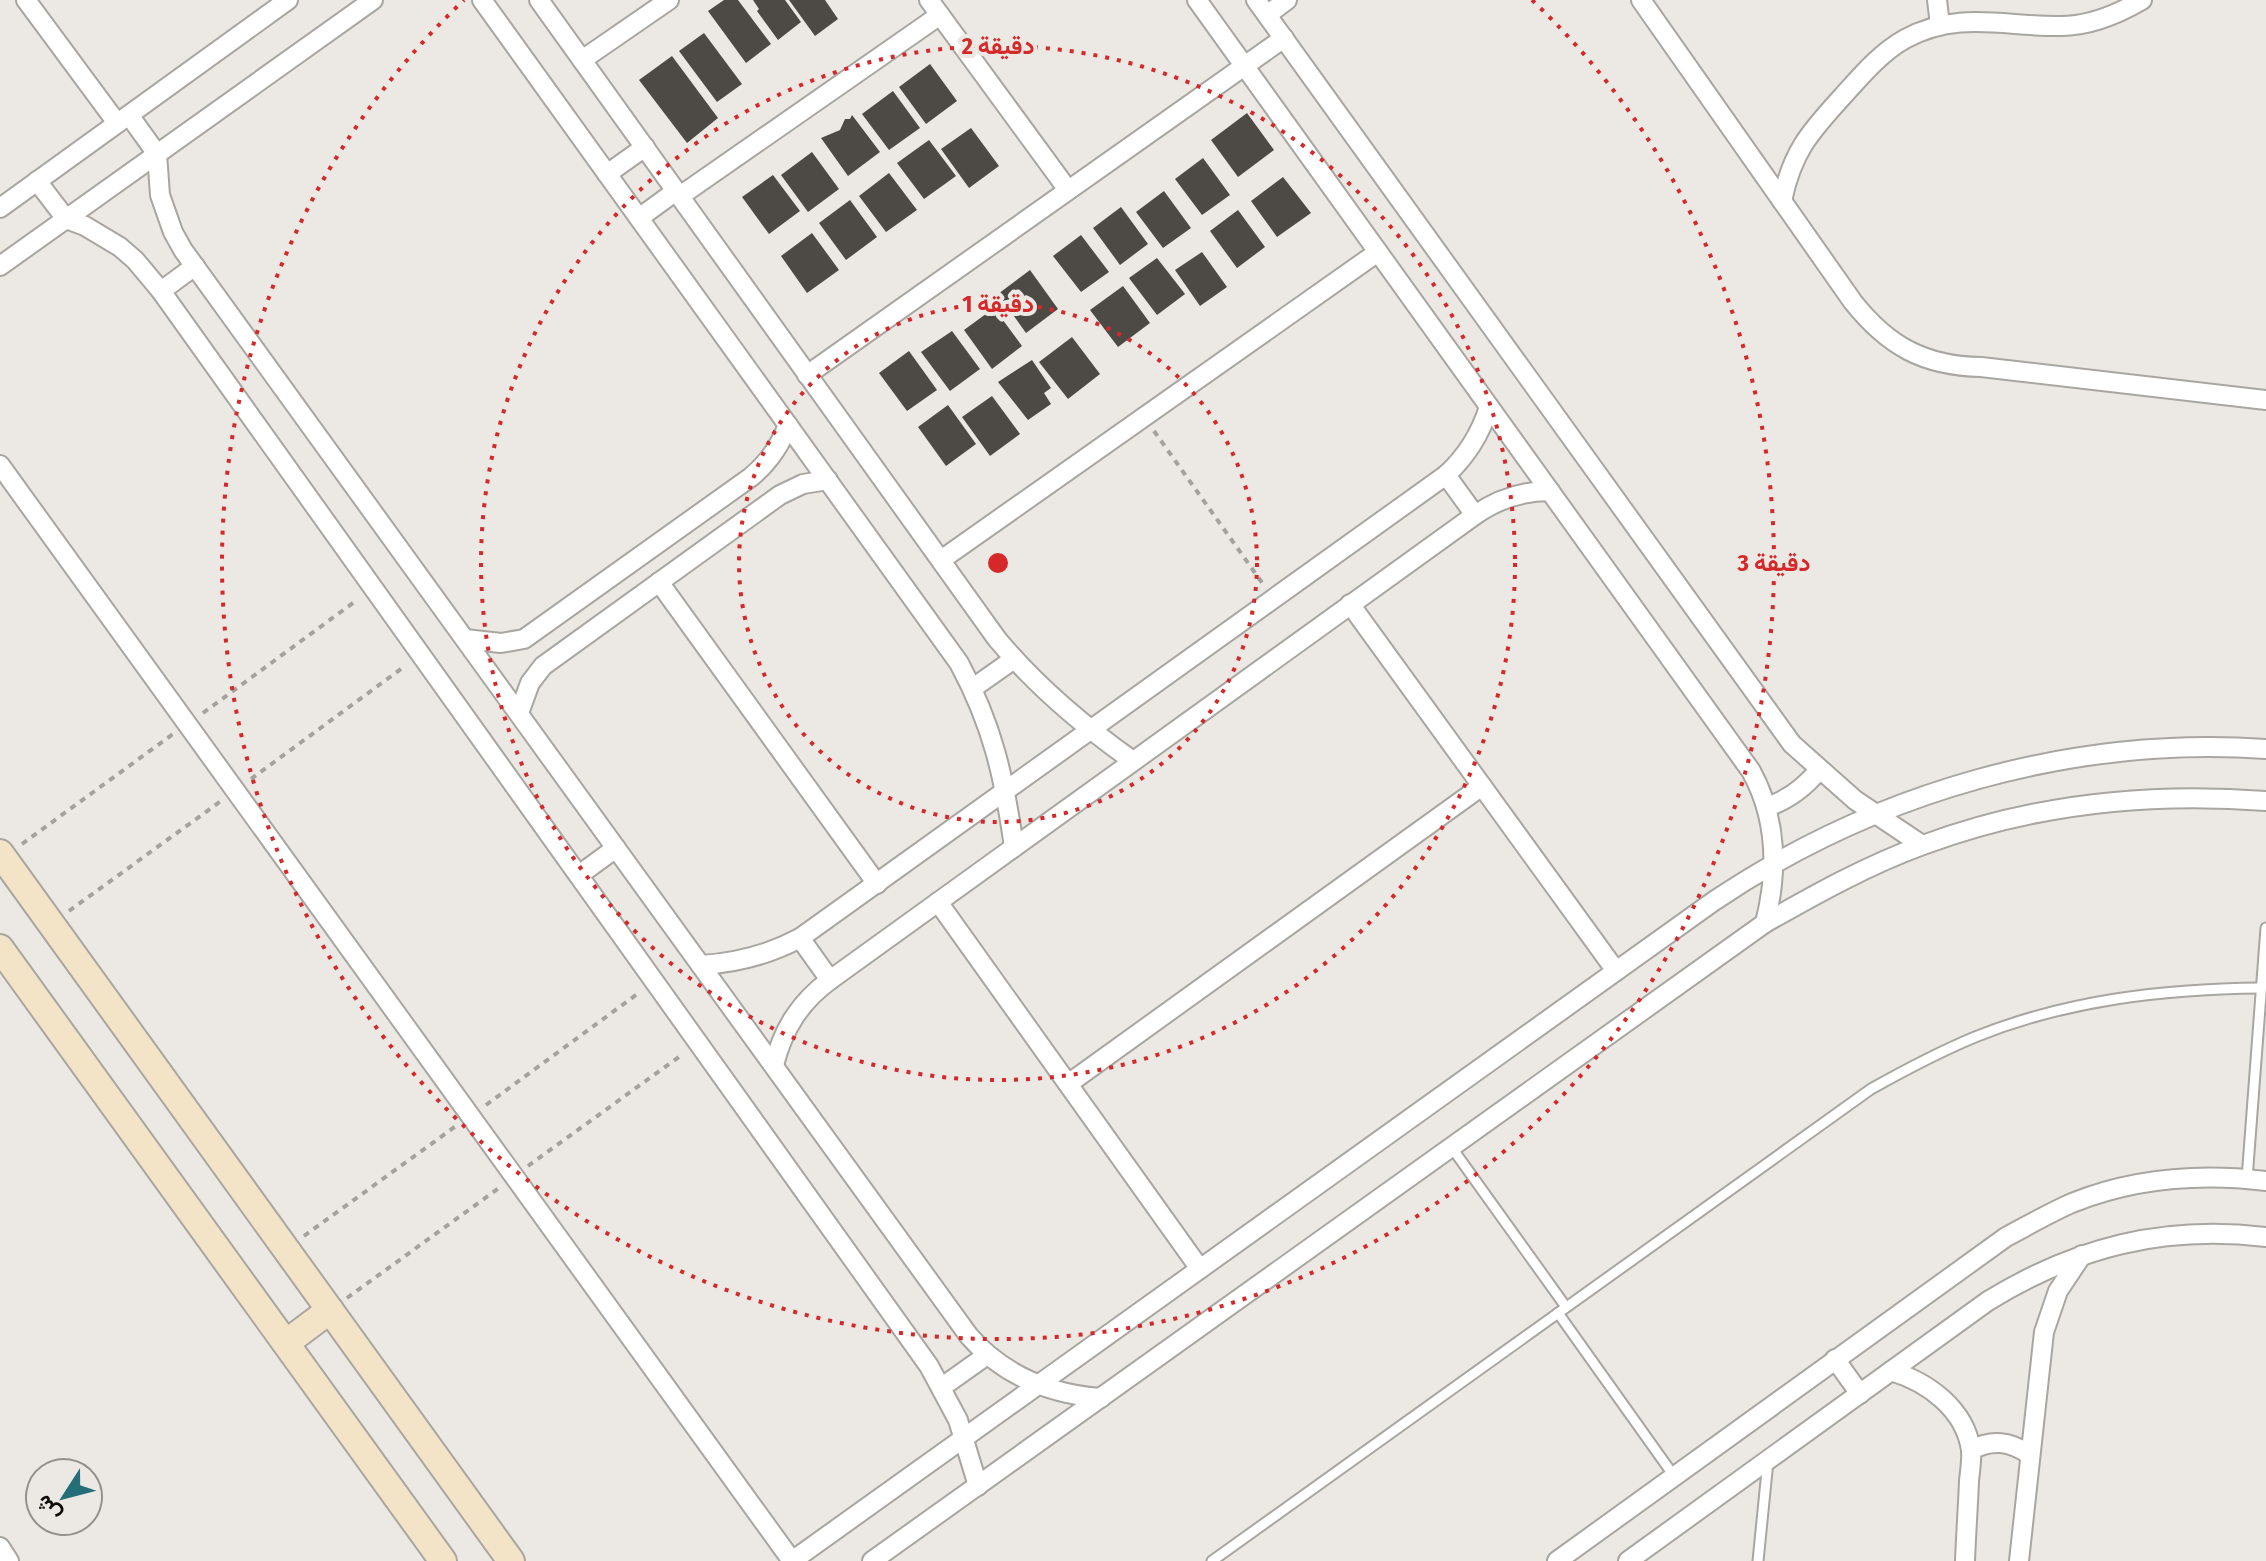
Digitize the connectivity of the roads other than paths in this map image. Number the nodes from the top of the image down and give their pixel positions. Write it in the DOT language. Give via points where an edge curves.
graph roads {
  1 [pos="26,0"];
  2 [pos="288,0"];
  3 [pos="373,0"];
  4 [pos="482,0"];
  5 [pos="539,0"];
  6 [pos="669,0"];
  7 [pos="1197,0"];
  8 [pos="1287,0"];
  9 [pos="1641,0"];
  10 [pos="1937,0"];
  11 [pos="2142,0"];
  12 [pos="934,8"];
  13 [pos="1262,8"];
  14 [pos="1940,25"];
  15 [pos="1284,38"];
  16 [pos="582,60"];
  17 [pos="1244,66"];
  18 [pos="123,119"];
  19 [pos="645,147"];
  20 [pos="157,154"];
  21 [pos="607,174"];
  22 [pos="37,181"];
  23 [pos="1068,190"];
  24 [pos="678,194"];
  25 [pos="1782,201"];
  26 [pos="0,208"];
  27 [pos="639,218"];
  28 [pos="66,219"];
  29 [pos="1378,252"];
  30 [pos="0,266"];
  31 [pos="195,266"];
  32 [pos="161,291"];
  33 [pos="807,375"];
  34 [pos="2266,400"];
  35 [pos="1489,407"];
  36 [pos="788,425"];
  37 [pos="0,465"];
  38 [pos="1446,475"];
  39 [pos="751,477"];
  40 [pos="828,480"];
  41 [pos="1550,491"];
  42 [pos="769,502"];
  43 [pos="1475,515"];
  44 [pos="941,560"];
  45 [pos="659,582"];
  46 [pos="1350,604"];
  47 [pos="465,639"];
  48 [pos="524,639"];
  49 [pos="1014,659"];
  50 [pos="543,666"];
  51 [pos="973,688"];
  52 [pos="519,713"];
  53 [pos="1090,730"];
  54 [pos="2266,749"];
  55 [pos="1133,761"];
  56 [pos="1819,770"];
  57 [pos="1482,786"];
  58 [pos="1006,791"];
  59 [pos="2266,801"];
  60 [pos="1767,807"];
  61 [pos="1873,814"];
  62 [pos="1922,845"];
  63 [pos="1014,847"];
  64 [pos="616,848"];
  65 [pos="0,853"];
  66 [pos="1773,863"];
  67 [pos="579,875"];
  68 [pos="877,884"];
  69 [pos="938,902"];
  70 [pos="1765,923"];
  71 [pos="2266,928"];
  72 [pos="800,938"];
  73 [pos="0,948"];
  74 [pos="701,965"];
  75 [pos="1616,971"];
  76 [pos="830,980"];
  77 [pos="2261,988"];
  78 [pos="774,1065"];
  79 [pos="1068,1084"];
  80 [pos="1452,1148"];
  81 [pos="2247,1179"];
  82 [pos="2266,1181"];
  83 [pos="2266,1237"];
  84 [pos="2082,1255"];
  85 [pos="1200,1269"];
  86 [pos="330,1310"];
  87 [pos="1562,1310"];
  88 [pos="286,1343"];
  89 [pos="987,1355"];
  90 [pos="1835,1359"];
  91 [pos="1891,1371"];
  92 [pos="1037,1385"];
  93 [pos="942,1387"];
  94 [pos="1860,1394"];
  95 [pos="1101,1398"];
  96 [pos="965,1437"];
  97 [pos="1971,1450"];
  98 [pos="2030,1455"];
  99 [pos="1768,1460"];
  100 [pos="1674,1476"];
  101 [pos="978,1486"];
  102 [pos="0,1547"];
  103 [pos="9,1561"];
  104 [pos="443,1561"];
  105 [pos="511,1561"];
  106 [pos="792,1561"];
  107 [pos="872,1561"];
  108 [pos="1212,1561"];
  109 [pos="1557,1561"];
  110 [pos="1628,1561"];
  111 [pos="1758,1561"];
  112 [pos="1965,1561"];
  113 [pos="2019,1561"];
  1 -- 18 [label="street"];
  2 -- 18 [label="street"];
  3 -- 20 [label="street"];
  4 -- 21 [label="street"];
  5 -- 16 [label="street"];
  6 -- 16 [label="street"];
  7 -- 17 [label="street"];
  8 -- 13 [label="street"];
  9 -- 25 [label="street"];
  10 -- 14 [label="street"];
  11 -- 14 [label="street" via="2116,14 2063,26 1980,21"];
  12 -- 23 [label="street"];
  12 -- 24 [label="street"];
  13 -- 15 [label="street"];
  14 -- 25 [label="street" via="1903,40 1861,76 1809,134 1790,168"];
  15 -- 17 [label="street"];
  15 -- 56 [label="street" via="1783,732"];
  16 -- 19 [label="street"];
  17 -- 23 [label="street"];
  17 -- 29 [label="street"];
  18 -- 20 [label="street"];
  18 -- 22 [label="street"];
  19 -- 21 [label="street"];
  19 -- 24 [label="street"];
  20 -- 28 [label="street"];
  20 -- 31 [label="street" via="166,214"];
  21 -- 27 [label="street"];
  22 -- 26 [label="street"];
  22 -- 28 [label="street"];
  23 -- 33 [label="street"];
  24 -- 27 [label="street"];
  24 -- 33 [label="street"];
  25 -- 34 [label="street" via="1866,319 1918,356 1959,366"];
  27 -- 36 [label="street"];
  28 -- 30 [label="street"];
  28 -- 32 [label="street" via="120,247"];
  29 -- 35 [label="street"];
  29 -- 44 [label="street"];
  31 -- 32 [label="street"];
  31 -- 47 [label="street"];
  32 -- 67 [label="street"];
  33 -- 44 [label="street"];
  35 -- 38 [label="street" via="1469,451"];
  35 -- 41 [label="street"];
  36 -- 39 [label="street" via="777,448"];
  36 -- 40 [label="street"];
  37 -- 106 [label="street"];
  38 -- 43 [label="street"];
  38 -- 53 [label="street"];
  39 -- 42 [label="street"];
  39 -- 48 [label="street"];
  40 -- 42 [label="street" via="803,484"];
  40 -- 51 [label="street"];
  41 -- 43 [label="street" via="1510,496"];
  41 -- 60 [label="street" via="1751,771"];
  42 -- 45 [label="street"];
  43 -- 46 [label="street"];
  44 -- 49 [label="street"];
  45 -- 50 [label="street"];
  45 -- 68 [label="street"];
  46 -- 55 [label="street"];
  46 -- 57 [label="street"];
  47 -- 48 [label="street"];
  47 -- 52 [label="street"];
  48 -- 50 [label="street"];
  49 -- 51 [label="street"];
  49 -- 53 [label="street"];
  50 -- 52 [label="street"];
  51 -- 58 [label="street"];
  52 -- 64 [label="street"];
  53 -- 55 [label="street"];
  53 -- 58 [label="street"];
  54 -- 61 [label="street" via="2180,748 2079,758 1979,778"];
  55 -- 63 [label="street"];
  56 -- 60 [label="street" via="1801,789"];
  56 -- 61 [label="street"];
  57 -- 75 [label="street"];
  57 -- 79 [label="street"];
  58 -- 63 [label="street"];
  58 -- 68 [label="street"];
  59 -- 62 [label="street" via="2216,797 2096,803 1979,827"];
  60 -- 66 [label="street"];
  61 -- 62 [label="street"];
  61 -- 66 [label="street"];
  62 -- 70 [label="street"];
  63 -- 69 [label="street"];
  64 -- 67 [label="street"];
  64 -- 74 [label="street"];
  65 -- 86 [label="street"];
  66 -- 70 [label="street"];
  66 -- 75 [label="street"];
  67 -- 93 [label="street"];
  68 -- 72 [label="street"];
  69 -- 76 [label="street"];
  69 -- 79 [label="street"];
  70 -- 80 [label="street"];
  71 -- 77 [label="lane"];
  72 -- 74 [label="street" via="752,958"];
  72 -- 76 [label="street"];
  73 -- 88 [label="street"];
  74 -- 78 [label="street"];
  75 -- 85 [label="street"];
  76 -- 78 [label="street" via="793,1017"];
  77 -- 81 [label="lane"];
  77 -- 87 [label="lane" via="2145,993 2088,1003 1976,1037 1922,1061 1871,1089"];
  78 -- 89 [label="street"];
  79 -- 85 [label="street"];
  80 -- 87 [label="lane"];
  80 -- 95 [label="street"];
  81 -- 82 [label="street"];
  81 -- 90 [label="street" via="2211,1176 2139,1183 2070,1204 2006,1237"];
  83 -- 84 [label="street" via="2160,1236"];
  84 -- 91 [label="street" via="1998,1295"];
  84 -- 98 [label="street" via="2058,1291 2044,1332"];
  85 -- 92 [label="street"];
  86 -- 88 [label="street"];
  86 -- 105 [label="street"];
  87 -- 100 [label="lane"];
  87 -- 108 [label="lane"];
  88 -- 104 [label="street"];
  89 -- 92 [label="street"];
  89 -- 93 [label="street"];
  90 -- 94 [label="street"];
  90 -- 100 [label="street"];
  91 -- 94 [label="street"];
  91 -- 97 [label="street" via="1918,1381 1942,1399"];
  92 -- 95 [label="street"];
  92 -- 96 [label="street"];
  93 -- 96 [label="street"];
  94 -- 99 [label="street"];
  95 -- 101 [label="street"];
  96 -- 101 [label="street"];
  96 -- 106 [label="street"];
  97 -- 98 [label="street" via="2007,1443"];
  97 -- 112 [label="street"];
  98 -- 113 [label="street"];
  99 -- 110 [label="street"];
  99 -- 111 [label="lane"];
  100 -- 109 [label="street"];
  101 -- 107 [label="street"];
  102 -- 103 [label="street"];
}
